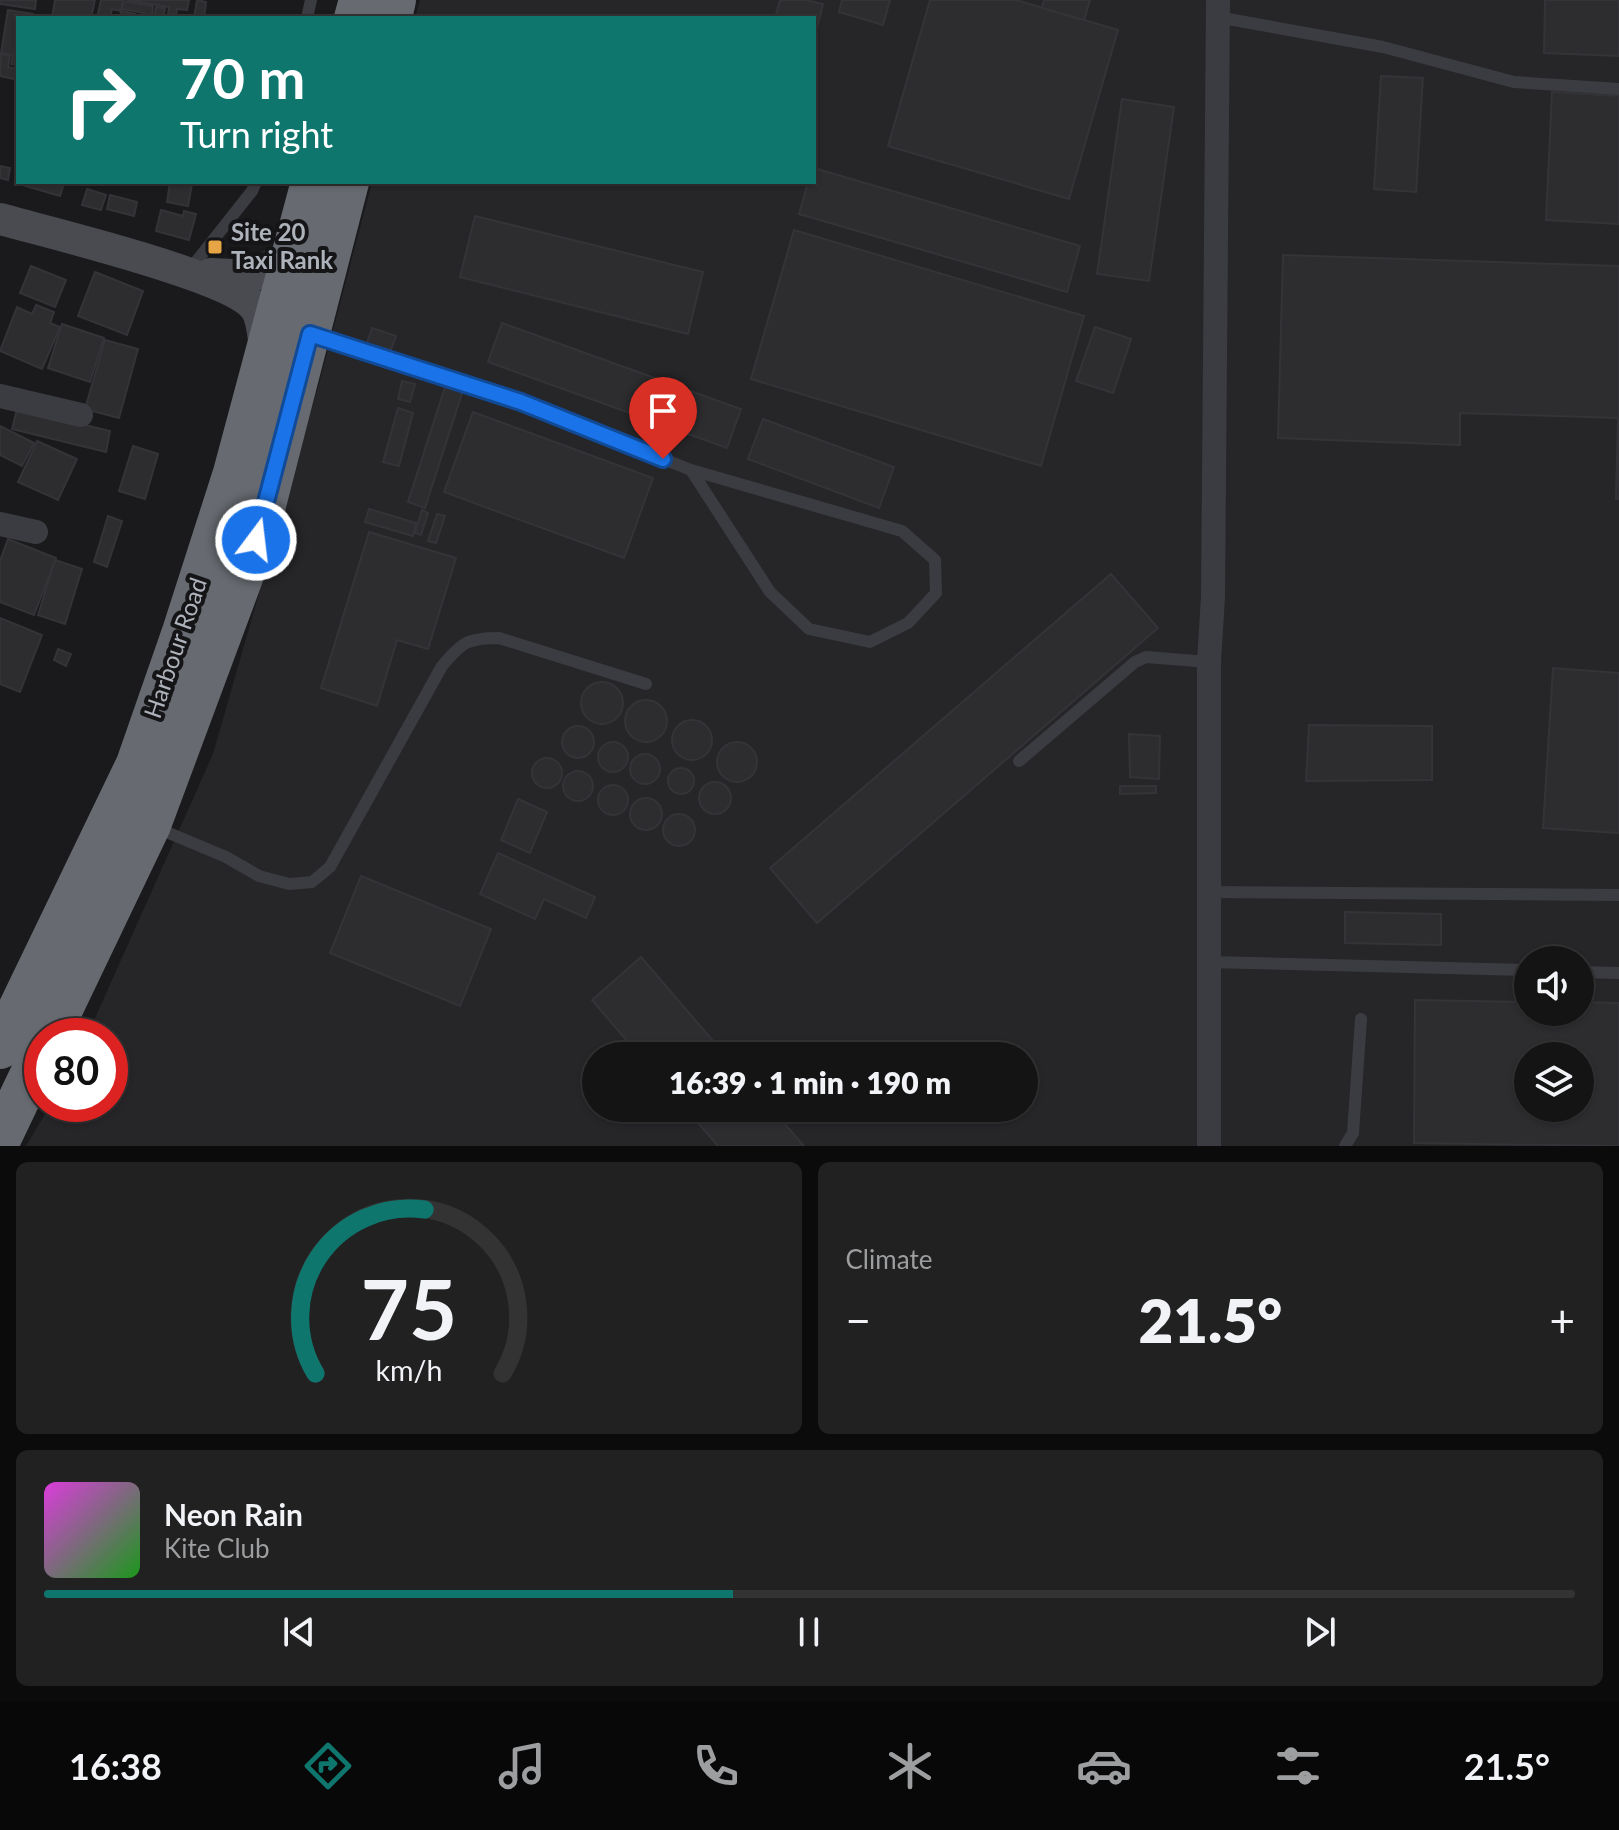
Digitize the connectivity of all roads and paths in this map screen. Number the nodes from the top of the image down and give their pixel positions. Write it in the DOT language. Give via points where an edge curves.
graph roads {
  1 [pos="1218,8"];
  2 [pos="1619,89"];
  3 [pos="255,184"];
  4 [pos="311,184"];
  5 [pos="348,184"];
  6 [pos="0,219"];
  7 [pos="293,253"];
  8 [pos="188,272"];
  9 [pos="310,334"];
  10 [pos="266,352"];
  11 [pos="0,396"];
  12 [pos="81,415"];
  13 [pos="691,470"];
  14 [pos="0,524"];
  15 [pos="36,532"];
  16 [pos="1209,662"];
  17 [pos="646,684"];
  18 [pos="1019,761"];
  19 [pos="150,825"];
  20 [pos="1208,892"];
  21 [pos="1619,895"];
  22 [pos="1208,962"];
  23 [pos="1514,970"];
  24 [pos="1594,972"];
  25 [pos="1619,973"];
  26 [pos="58,1018"];
  27 [pos="1361,1019"];
  28 [pos="0,1048"];
  29 [pos="24,1089"];
  30 [pos="0,1139"];
  31 [pos="1209,1146"];
  32 [pos="1345,1146"];
  1 -- 2 [label="lane" via="1514,82"];
  1 -- 16 [label="street"];
  3 -- 8 [label="lane"];
  4 -- 7 [label="highway, Harbour Road"];
  5 -- 9 [label="highway, Harbour Road"];
  6 -- 8 [label="street"];
  7 -- 8 [label="street" via="253,276"];
  7 -- 10 [label="highway, Harbour Road"];
  8 -- 10 [label="street" via="242,296 256,309"];
  9 -- 13 [label="lane" via="521,402"];
  9 -- 19 [label="highway, Harbour Road" via="256,540"];
  10 -- 28 [label="highway, Harbour Road" via="234,473 137,764"];
  11 -- 12 [label="street"];
  13 -- 13 [label="lane" via="902,531 935,560 936,593 908,623 870,642 809,629 770,592"];
  14 -- 15 [label="street"];
  16 -- 18 [label="lane" via="1146,657 1135,662"];
  16 -- 20 [label="street"];
  17 -- 19 [label="lane" via="499,638 474,638 457,647 330,867 312,882 289,884 259,876"];
  19 -- 26 [label="highway, Harbour Road"];
  20 -- 21 [label="lane"];
  20 -- 22 [label="street"];
  22 -- 23 [label="lane"];
  22 -- 31 [label="street"];
  24 -- 25 [label="lane"];
  27 -- 32 [label="lane" via="1353,1133"];
  29 -- 30 [label="highway"];
}
